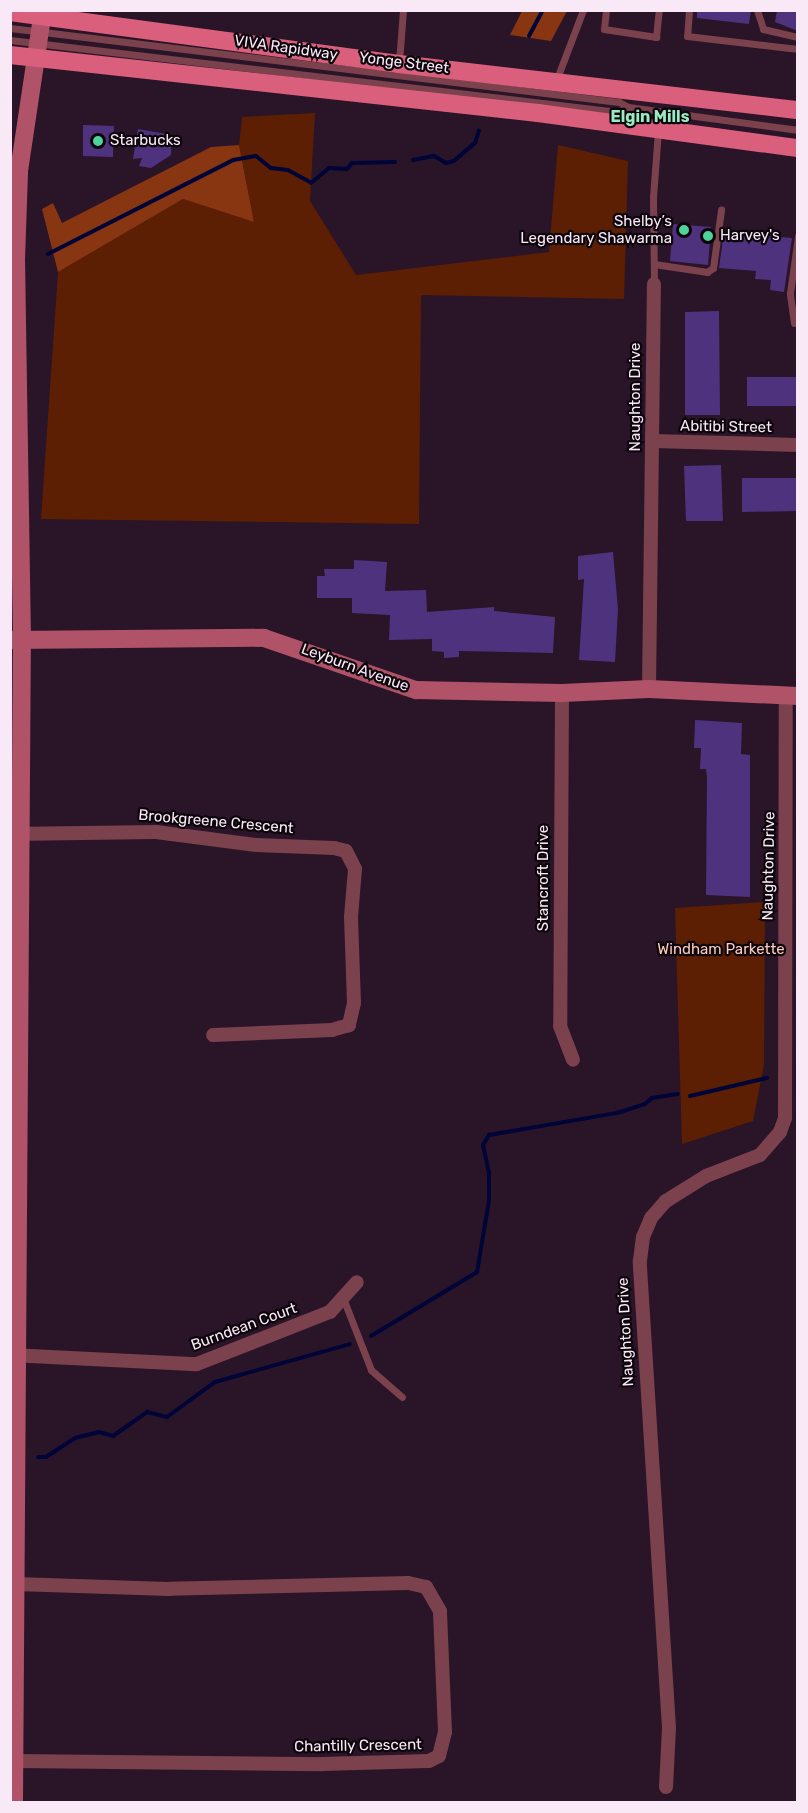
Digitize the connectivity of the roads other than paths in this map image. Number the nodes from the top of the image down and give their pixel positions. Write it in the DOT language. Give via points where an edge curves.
graph roads {
  1 [pos="403,10"];
  2 [pos="583,10"];
  3 [pos="606,10"];
  4 [pos="658,10"];
  5 [pos="689,10"];
  6 [pos="757,10"];
  7 [pos="10,12"];
  8 [pos="10,28"];
  9 [pos="40,32"];
  10 [pos="798,37"];
  11 [pos="10,40"];
  12 [pos="798,49"];
  13 [pos="10,54"];
  14 [pos="399,64"];
  15 [pos="556,81"];
  16 [pos="628,107"];
  17 [pos="798,110"];
  18 [pos="658,130"];
  19 [pos="798,130"];
  20 [pos="798,148"];
  21 [pos="722,210"];
  22 [pos="798,236"];
  23 [pos="654,264"];
  24 [pos="654,283"];
  25 [pos="795,304"];
  26 [pos="794,323"];
  27 [pos="653,441"];
  28 [pos="798,445"];
  29 [pos="16,640"];
  30 [pos="649,689"];
  31 [pos="562,693"];
  32 [pos="792,697"];
  33 [pos="15,834"];
  34 [pos="791,870"];
  35 [pos="15,1031"];
  36 [pos="213,1035"];
  37 [pos="573,1060"];
  38 [pos="357,1282"];
  39 [pos="343,1298"];
  40 [pos="14,1355"];
  41 [pos="402,1397"];
  42 [pos="15,1584"];
  43 [pos="14,1761"];
  44 [pos="666,1787"];
  45 [pos="14,1803"];
  1 -- 14 [label="lane"];
  2 -- 15 [label="lane"];
  3 -- 4 [label="lane" via="604,29 656,37"];
  5 -- 12 [label="lane" via="687,36"];
  6 -- 10 [label="lane" via="763,29"];
  7 -- 9 [label="main road, Yonge Street"];
  8 -- 9 [label="lane, VIVA Rapidway"];
  9 -- 11 [label="lane, VIVA Rapidway"];
  9 -- 13 [label="main road, Yonge Street"];
  9 -- 14 [label="main road, Yonge Street"];
  9 -- 16 [label="lane, VIVA Rapidway" via="619,102"];
  9 -- 16 [label="lane, VIVA Rapidway" via="618,112"];
  9 -- 18 [label="main road, Yonge Street" via="214,75"];
  9 -- 29 [label="street" via="19,171"];
  14 -- 15 [label="main road, Yonge Street"];
  15 -- 17 [label="main road, Yonge Street"];
  16 -- 19 [label="lane, VIVA Rapidway"];
  18 -- 20 [label="main road, Yonge Street"];
  18 -- 23 [label="lane"];
  21 -- 23 [label="lane" via="713,268 707,272"];
  22 -- 25 [label="lane"];
  23 -- 24 [label="lane"];
  24 -- 27 [label="street, Naughton Drive"];
  25 -- 26 [label="lane"];
  27 -- 28 [label="street, Abitibi Street"];
  27 -- 30 [label="street, Naughton Drive"];
  29 -- 31 [label="street, Leyburn Avenue" via="264,638 416,690"];
  29 -- 33 [label="street"];
  30 -- 31 [label="street, Leyburn Avenue"];
  30 -- 32 [label="street, Leyburn Avenue"];
  31 -- 37 [label="street, Stancroft Drive" via="560,1026"];
  32 -- 34 [label="street, Naughton Drive"];
  33 -- 35 [label="street"];
  33 -- 36 [label="street, Brookgreene Crescent" via="156,832 346,851 355,869 351,917 354,1003 349,1025 333,1030"];
  34 -- 44 [label="street, Naughton Drive" via="787,1064 780,1132 760,1155 706,1176 666,1201 647,1227 640,1261 669,1728"];
  35 -- 40 [label="street"];
  38 -- 39 [label="street, Burndean Court"];
  39 -- 40 [label="street, Burndean Court" via="330,1312 197,1364"];
  39 -- 41 [label="lane" via="371,1370"];
  40 -- 42 [label="street"];
  42 -- 43 [label="street"];
  42 -- 43 [label="street, Chantilly Crescent" via="169,1589 408,1583 426,1587 440,1611 445,1732 440,1756 418,1762"];
  43 -- 45 [label="street"];
}
